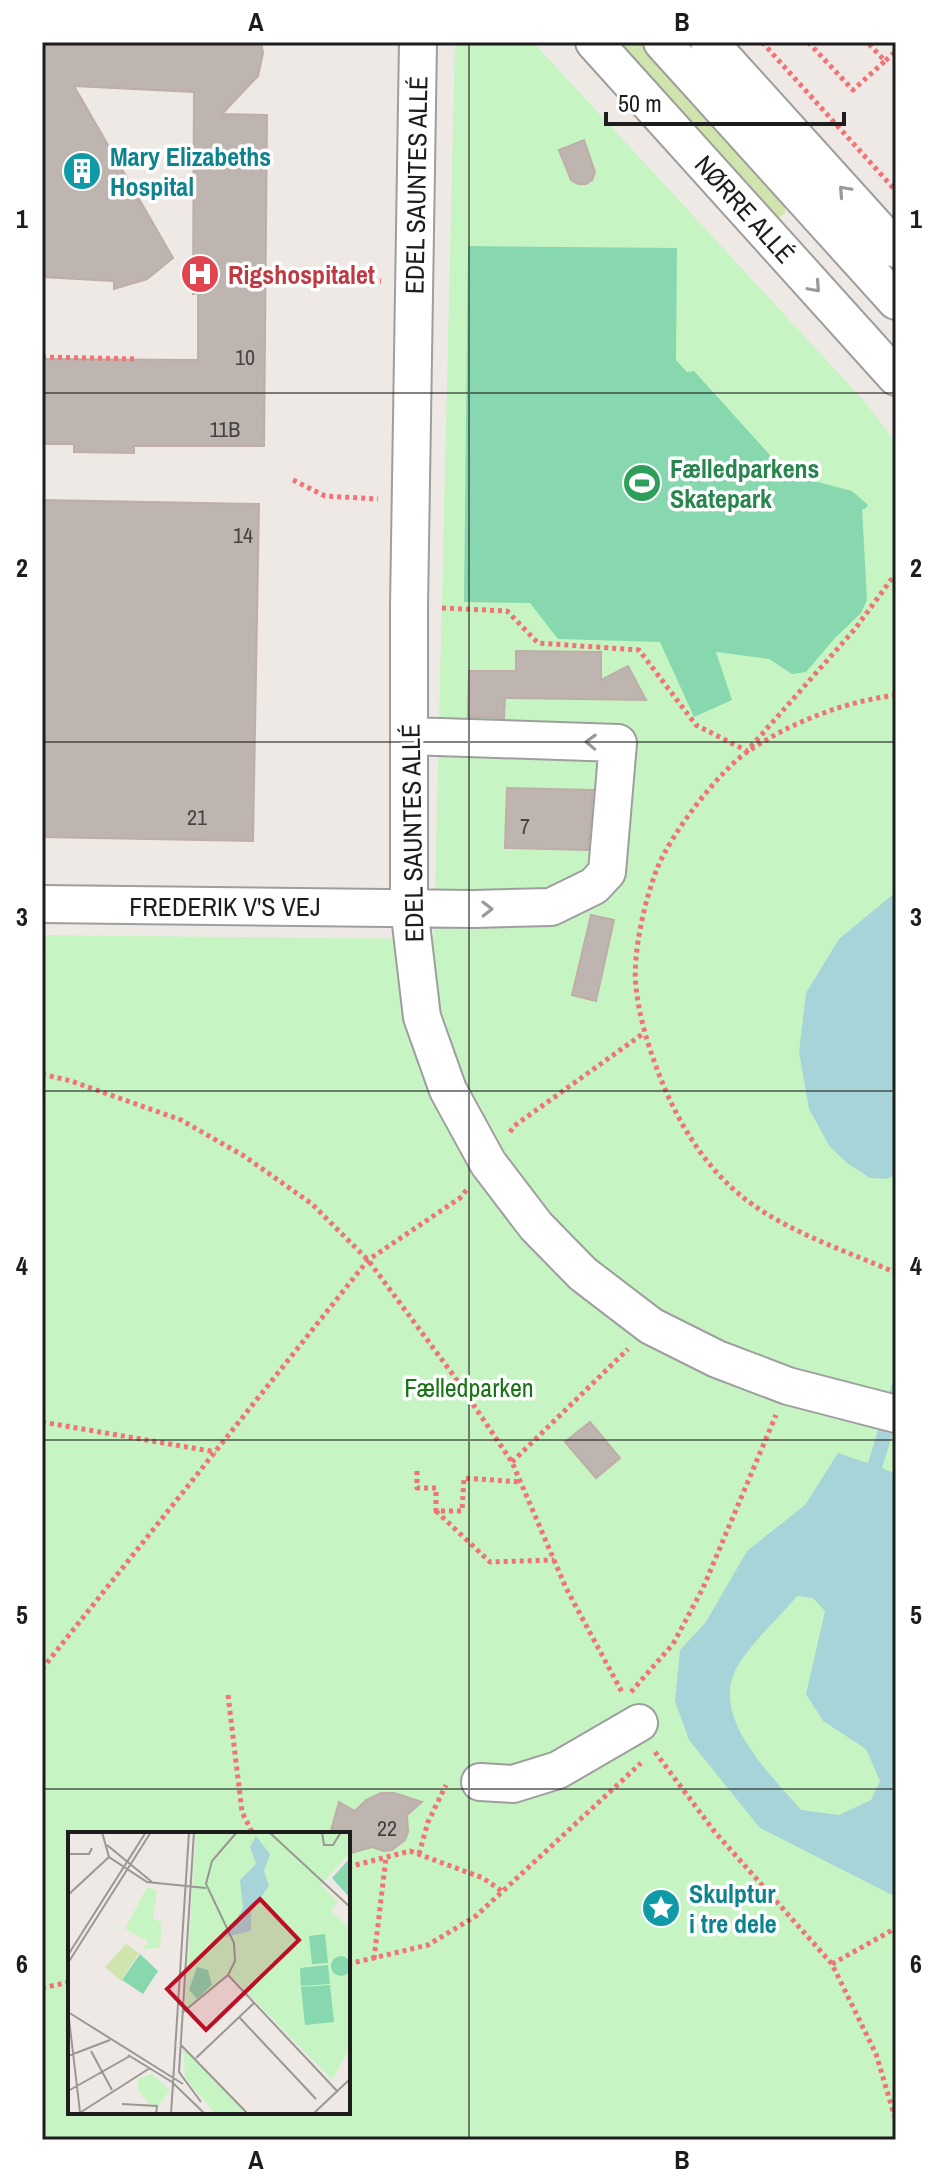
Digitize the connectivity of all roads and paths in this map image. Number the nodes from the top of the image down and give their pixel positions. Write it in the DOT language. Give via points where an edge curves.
graph roads {
  1 [pos="418,42"];
  2 [pos="594,42"];
  3 [pos="662,42"];
  4 [pos="709,42"];
  5 [pos="762,42"];
  6 [pos="808,42"];
  7 [pos="869,44"];
  8 [pos="896,51"];
  9 [pos="885,61"];
  10 [pos="896,191"];
  11 [pos="896,249"];
  12 [pos="300,279"];
  13 [pos="379,281"];
  14 [pos="896,301"];
  15 [pos="42,357"];
  16 [pos="137,359"];
  17 [pos="896,377"];
  18 [pos="293,480"];
  19 [pos="411,500"];
  20 [pos="896,573"];
  21 [pos="409,607"];
  22 [pos="896,695"];
  23 [pos="409,736"];
  24 [pos="747,751"];
  25 [pos="42,904"];
  26 [pos="409,907"];
  27 [pos="42,1074"];
  28 [pos="368,1260"];
  29 [pos="896,1273"];
  30 [pos="651,1326"];
  31 [pos="795,1388"];
  32 [pos="896,1414"];
  33 [pos="42,1422"];
  34 [pos="216,1452"];
  35 [pos="512,1462"];
  36 [pos="417,1471"];
  37 [pos="521,1482"];
  38 [pos="436,1511"];
  39 [pos="554,1560"];
  40 [pos="42,1669"];
  41 [pos="228,1695"];
  42 [pos="639,1723"];
  43 [pos="642,1762"];
  44 [pos="480,1782"];
  45 [pos="252,1832"];
  46 [pos="419,1854"];
  47 [pos="386,1857"];
  48 [pos="350,1866"];
  49 [pos="503,1892"];
  50 [pos="896,1928"];
  51 [pos="374,1959"];
  52 [pos="351,1963"];
  53 [pos="832,1964"];
  54 [pos="68,1982"];
  55 [pos="42,1988"];
  56 [pos="896,2121"];
  1 -- 19 [label="street, EDEL SAUNTES ALLÉ"];
  2 -- 17 [label="street, NØRRE ALLÉ, one-way"];
  3 -- 14 [label="street"];
  11 -- 4 [label="street, one-way"];
  5 -- 10 [label="path"];
  6 -- 9 [label="path" via="853,90"];
  7 -- 9 [label="path"];
  8 -- 9 [label="path"];
  12 -- 13 [label="path"];
  15 -- 16 [label="path"];
  18 -- 19 [label="path" via="325,496"];
  19 -- 21 [label="street, EDEL SAUNTES ALLÉ"];
  20 -- 24 [label="path" via="855,629"];
  21 -- 23 [label="street, EDEL SAUNTES ALLÉ"];
  21 -- 24 [label="path" via="507,611 538,643 639,650 696,725"];
  22 -- 24 [label="path" via="863,699 804,720"];
  23 -- 26 [label="street, EDEL SAUNTES ALLÉ"];
  26 -- 23 [label="street, FREDERIK V'S VEJ, one-way" via="551,907 594,886 607,872 618,743"];
  24 -- 29 [label="path" via="712,785 658,866 642,918 635,984 644,1033 674,1109 696,1147 731,1187 782,1223"];
  25 -- 26 [label="street, FREDERIK V'S VEJ"];
  26 -- 30 [label="street, EDEL SAUNTES ALLÉ" via="422,1017 448,1090 488,1163 536,1226 583,1274"];
  27 -- 28 [label="path" via="181,1120 312,1204"];
  28 -- 34 [label="path"];
  28 -- 35 [label="path"];
  30 -- 31 [label="street, EDEL SAUNTES ALLÉ" via="717,1359"];
  30 -- 35 [label="path"];
  31 -- 32 [label="street, EDEL SAUNTES ALLÉ"];
  31 -- 39 [label="path" via="673,1644 626,1698"];
  33 -- 34 [label="path"];
  34 -- 40 [label="path"];
  35 -- 37 [label="path"];
  36 -- 38 [label="path" via="417,1488 436,1488"];
  37 -- 38 [label="path" via="464,1478 462,1511"];
  37 -- 39 [label="path"];
  38 -- 39 [label="path" via="490,1562"];
  41 -- 45 [label="path" via="242,1812"];
  42 -- 44 [label="street" via="558,1770 513,1784"];
  42 -- 53 [label="path" via="714,1831"];
  43 -- 49 [label="path"];
  44 -- 46 [label="path" via="447,1784"];
  46 -- 47 [label="path"];
  46 -- 49 [label="path" via="483,1878"];
  47 -- 48 [label="path"];
  47 -- 51 [label="path"];
  49 -- 51 [label="path" via="476,1916 428,1945"];
  50 -- 53 [label="path"];
  51 -- 52 [label="path"];
  53 -- 56 [label="path" via="876,2054"];
  54 -- 55 [label="path"];
}
